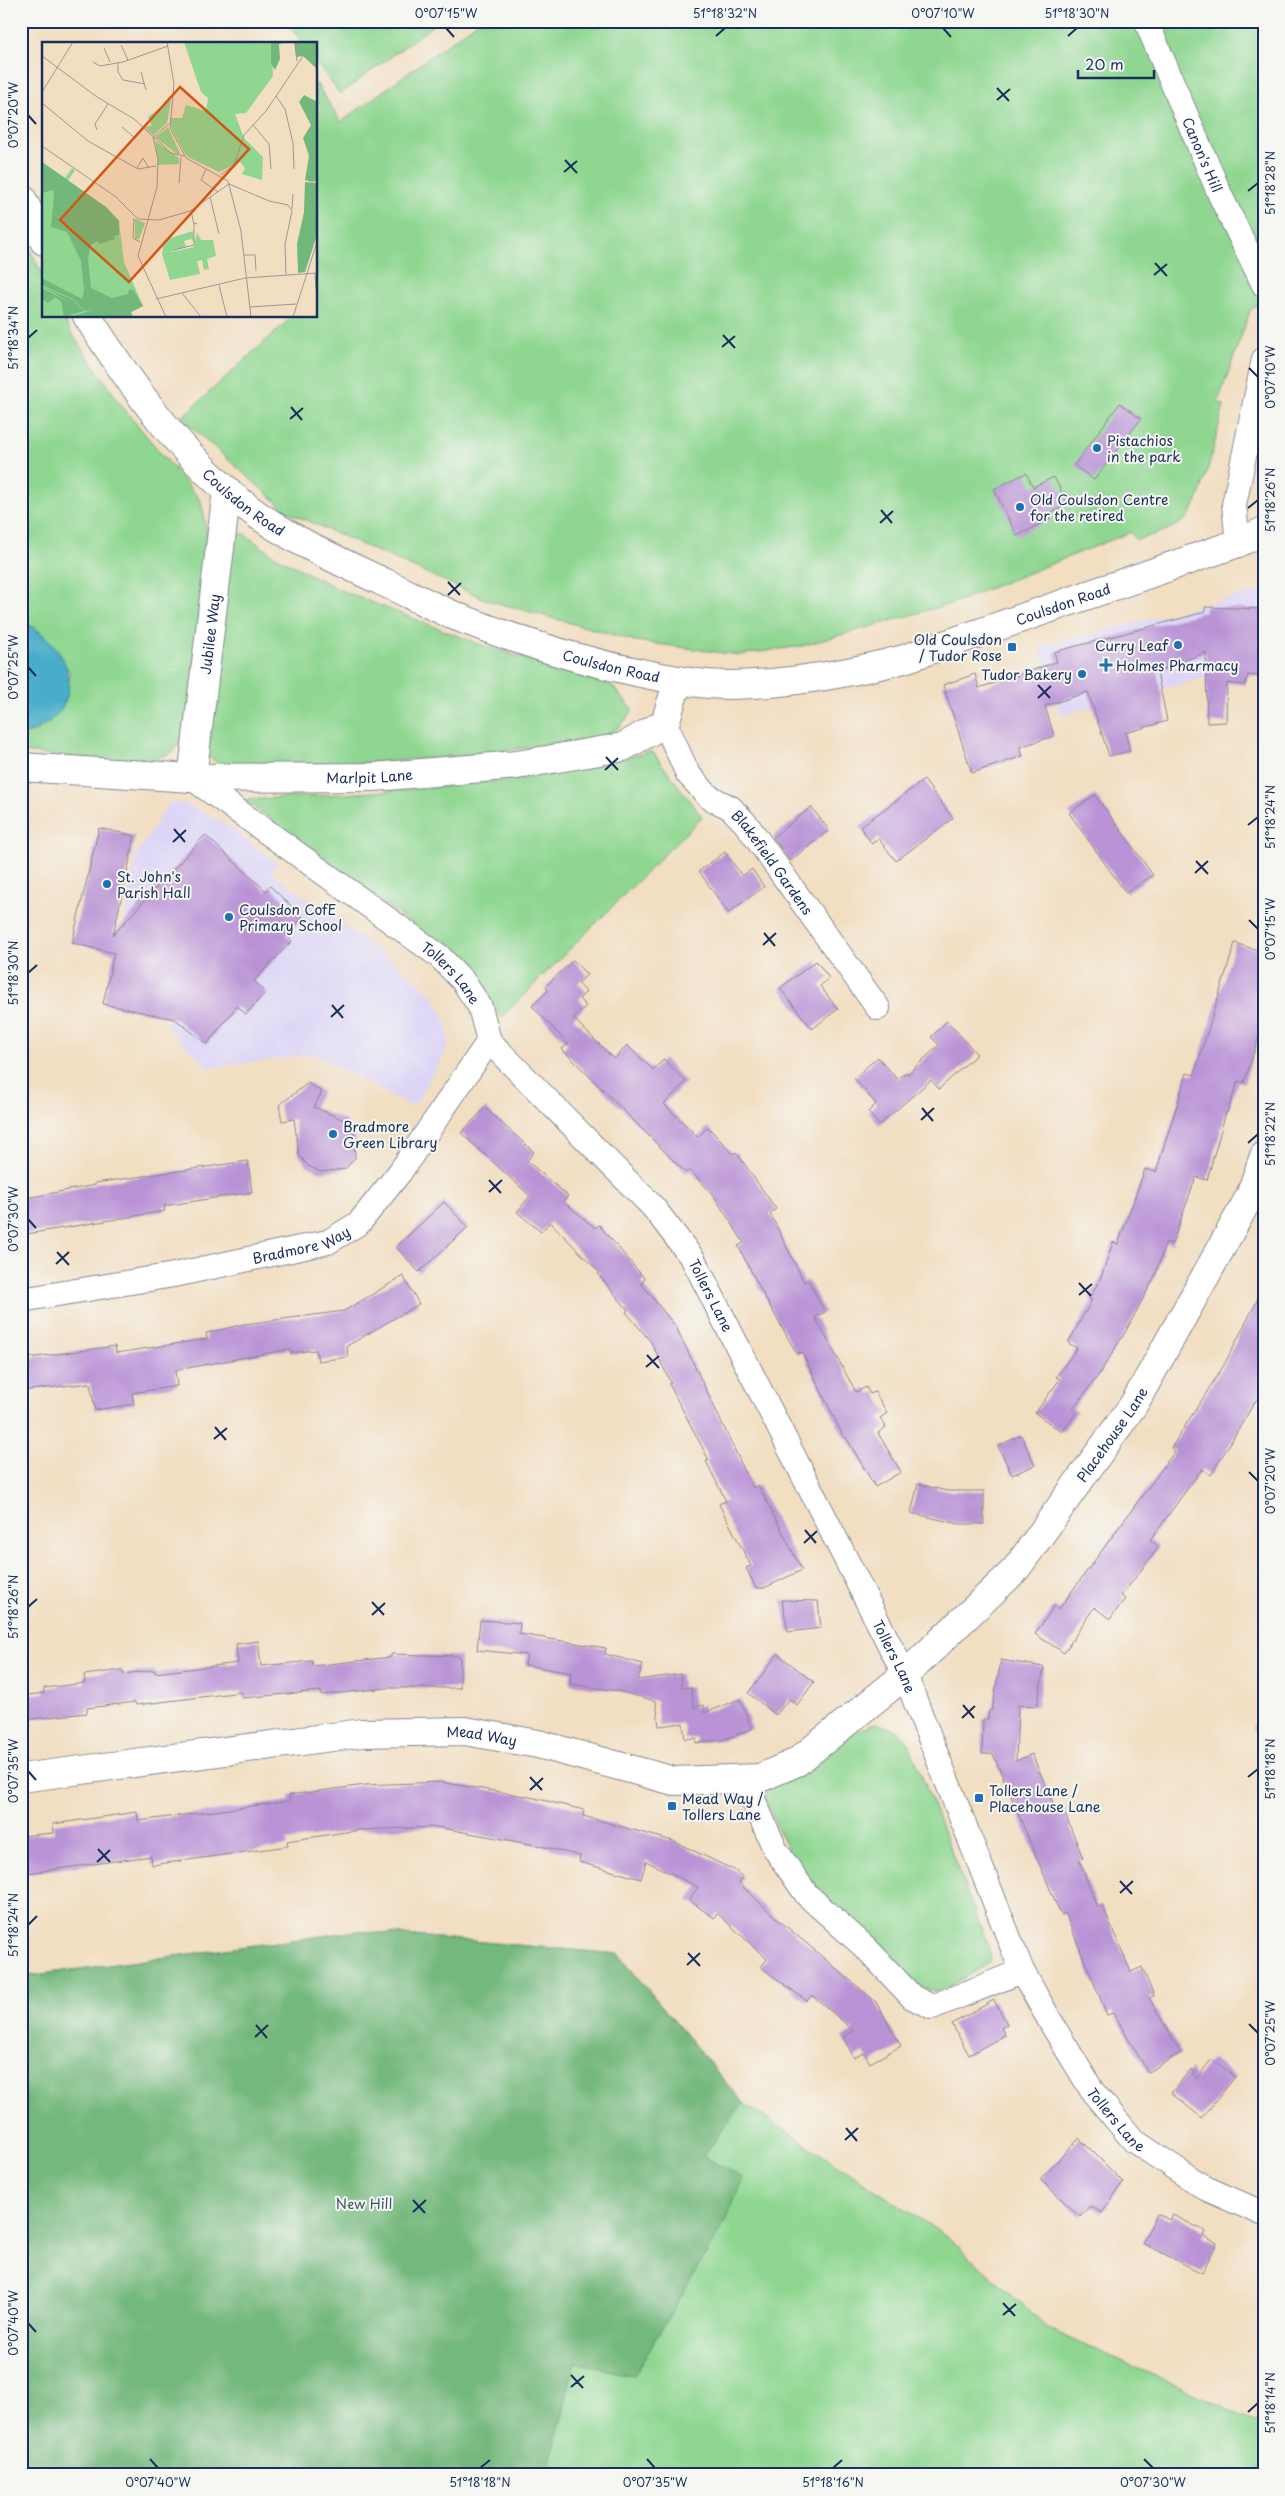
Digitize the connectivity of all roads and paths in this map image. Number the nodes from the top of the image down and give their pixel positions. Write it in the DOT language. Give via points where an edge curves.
graph roads {
  1 [pos="1146,21"];
  2 [pos="21,198"];
  3 [pos="42,237"];
  4 [pos="1264,285"];
  5 [pos="87,318"];
  6 [pos="1264,359"];
  7 [pos="227,490"];
  8 [pos="1264,532"];
  9 [pos="1238,543"];
  10 [pos="1264,552"];
  11 [pos="678,680"];
  12 [pos="664,723"];
  13 [pos="21,767"];
  14 [pos="192,778"];
  15 [pos="878,1008"];
  16 [pos="489,1041"];
  17 [pos="1264,1156"];
  18 [pos="21,1300"];
  19 [pos="905,1675"];
  20 [pos="21,1778"];
  21 [pos="744,1779"];
  22 [pos="1022,1971"];
  23 [pos="1264,2214"];
  1 -- 4 [label="street, Canon's Hill" via="1221,197"];
  2 -- 3 [label="main road"];
  5 -- 7 [label="main road, Coulsdon Road" via="135,390 180,445"];
  6 -- 9 [label="street" via="1234,505"];
  7 -- 11 [label="main road, Coulsdon Road" via="274,528 467,621 586,660"];
  7 -- 14 [label="main road, Jubilee Way"];
  8 -- 9 [label="main road, Coulsdon Road"];
  9 -- 10 [label="main road"];
  9 -- 11 [label="main road, Coulsdon Road" via="904,659 850,673 730,685"];
  11 -- 12 [label="main road"];
  12 -- 14 [label="main road, Marlpit Lane" via="623,747 517,765 374,777"];
  12 -- 15 [label="street, Blakefield Gardens" via="688,774 709,797 730,808 747,825"];
  13 -- 14 [label="main road, Marlpit Lane"];
  14 -- 16 [label="street, Tollers Lane" via="439,956 463,981 480,1007"];
  16 -- 18 [label="street, Bradmore Way" via="400,1172 359,1223 328,1242 174,1275"];
  16 -- 19 [label="street, Tollers Lane" via="653,1207 694,1259"];
  17 -- 19 [label="main road, Placehouse Lane" via="1250,1196 1134,1404 1016,1569"];
  19 -- 21 [label="main road, Mead Way" via="797,1762 760,1778"];
  19 -- 22 [label="street, Tollers Lane"];
  20 -- 21 [label="main road, Mead Way" via="362,1733 465,1731 538,1744 674,1780"];
  21 -- 22 [label="street" via="775,1849 807,1895 868,1950 912,1997 932,2007"];
  22 -- 23 [label="street, Tollers Lane" via="1093,2092 1134,2141 1205,2188"];
}
